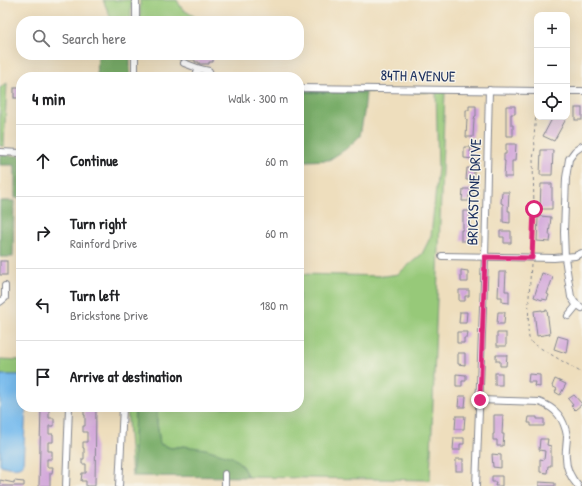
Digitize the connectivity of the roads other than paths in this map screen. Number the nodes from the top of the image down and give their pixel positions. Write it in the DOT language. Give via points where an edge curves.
graph roads {
  1 [pos="136,0"];
  2 [pos="136,16"];
  3 [pos="135,60"];
  4 [pos="184,63"];
  5 [pos="200,69"];
  6 [pos="135,72"];
  7 [pos="197,72"];
  8 [pos="209,72"];
  9 [pos="304,88"];
  10 [pos="489,90"];
  11 [pos="534,91"];
  12 [pos="570,91"];
  13 [pos="582,91"];
  14 [pos="582,146"];
  15 [pos="0,152"];
  16 [pos="16,153"];
  17 [pos="582,253"];
  18 [pos="442,256"];
  19 [pos="485,257"];
  20 [pos="565,258"];
  21 [pos="5,286"];
  22 [pos="0,302"];
  23 [pos="580,306"];
  24 [pos="568,316"];
  25 [pos="480,400"];
  26 [pos="69,412"];
  27 [pos="123,412"];
  28 [pos="225,474"];
  29 [pos="66,486"];
  30 [pos="119,486"];
  31 [pos="225,486"];
  32 [pos="476,486"];
  33 [pos="578,486"];
  1 -- 2 [label="street"];
  3 -- 6 [label="street"];
  4 -- 5 [label="street"];
  5 -- 7 [label="street"];
  5 -- 8 [label="street"];
  9 -- 10 [label="street, 84TH AVENUE"];
  10 -- 11 [label="street, 84TH AVENUE"];
  10 -- 19 [label="street, BRICKSTONE DRIVE"];
  12 -- 13 [label="street"];
  14 -- 20 [label="street" via="569,159 566,178"];
  15 -- 16 [label="street"];
  17 -- 20 [label="street"];
  18 -- 19 [label="street"];
  19 -- 20 [label="street"];
  19 -- 25 [label="street, BRICKSTONE DRIVE"];
  20 -- 23 [label="street" via="571,297"];
  21 -- 22 [label="street" via="5,298"];
  23 -- 24 [label="street"];
  25 -- 32 [label="street, BRICKSTONE DRIVE"];
  25 -- 33 [label="street" via="539,402 557,412 567,437 567,468"];
  26 -- 29 [label="street"];
  27 -- 30 [label="street"];
  28 -- 31 [label="street"];
}
